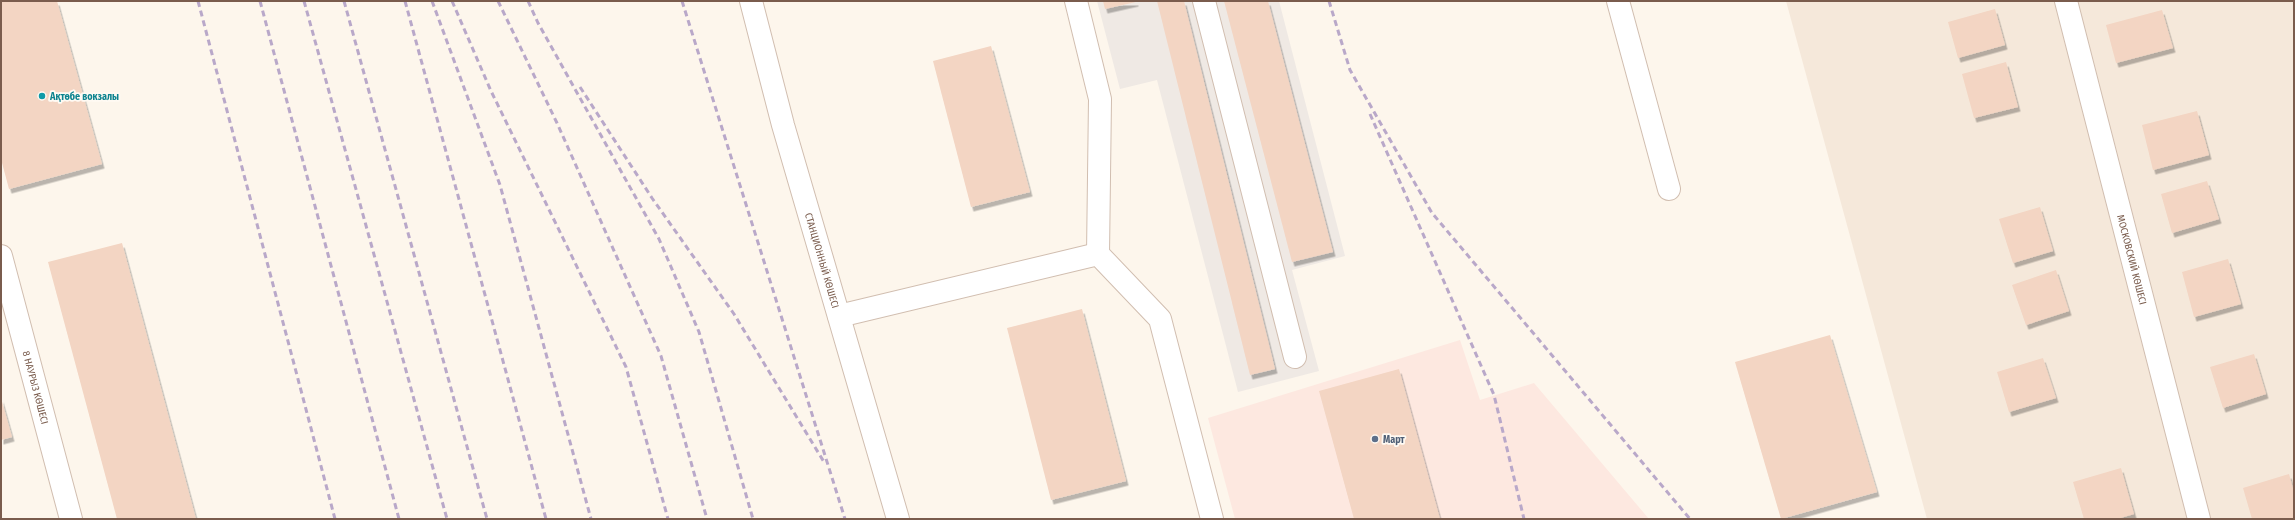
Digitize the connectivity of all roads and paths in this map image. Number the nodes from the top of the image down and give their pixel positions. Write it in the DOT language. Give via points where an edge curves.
graph roads {
  1 [pos="751,1"];
  2 [pos="1076,1"];
  3 [pos="1204,1"];
  4 [pos="1618,1"];
  5 [pos="2066,1"];
  6 [pos="1669,189"];
  7 [pos="1098,254"];
  8 [pos="1,256"];
  9 [pos="839,316"];
  10 [pos="1295,357"];
  11 [pos="71,519"];
  12 [pos="898,519"];
  13 [pos="1212,519"];
  14 [pos="2199,519"];
  1 -- 9 [label="street, СТАНЦИОННЫЙ КӨШЕСІ" via="783,125"];
  2 -- 7 [label="street" via="1100,99"];
  3 -- 10 [label="street"];
  4 -- 6 [label="street"];
  5 -- 14 [label="street, МОСКОВСКИЙ КӨШЕСІ"];
  7 -- 9 [label="street"];
  7 -- 13 [label="street" via="1160,319"];
  8 -- 11 [label="street, 8 НАУРЫЗ КӨШЕСІ"];
  9 -- 12 [label="street, СТАНЦИОННЫЙ КӨШЕСІ"];
}
